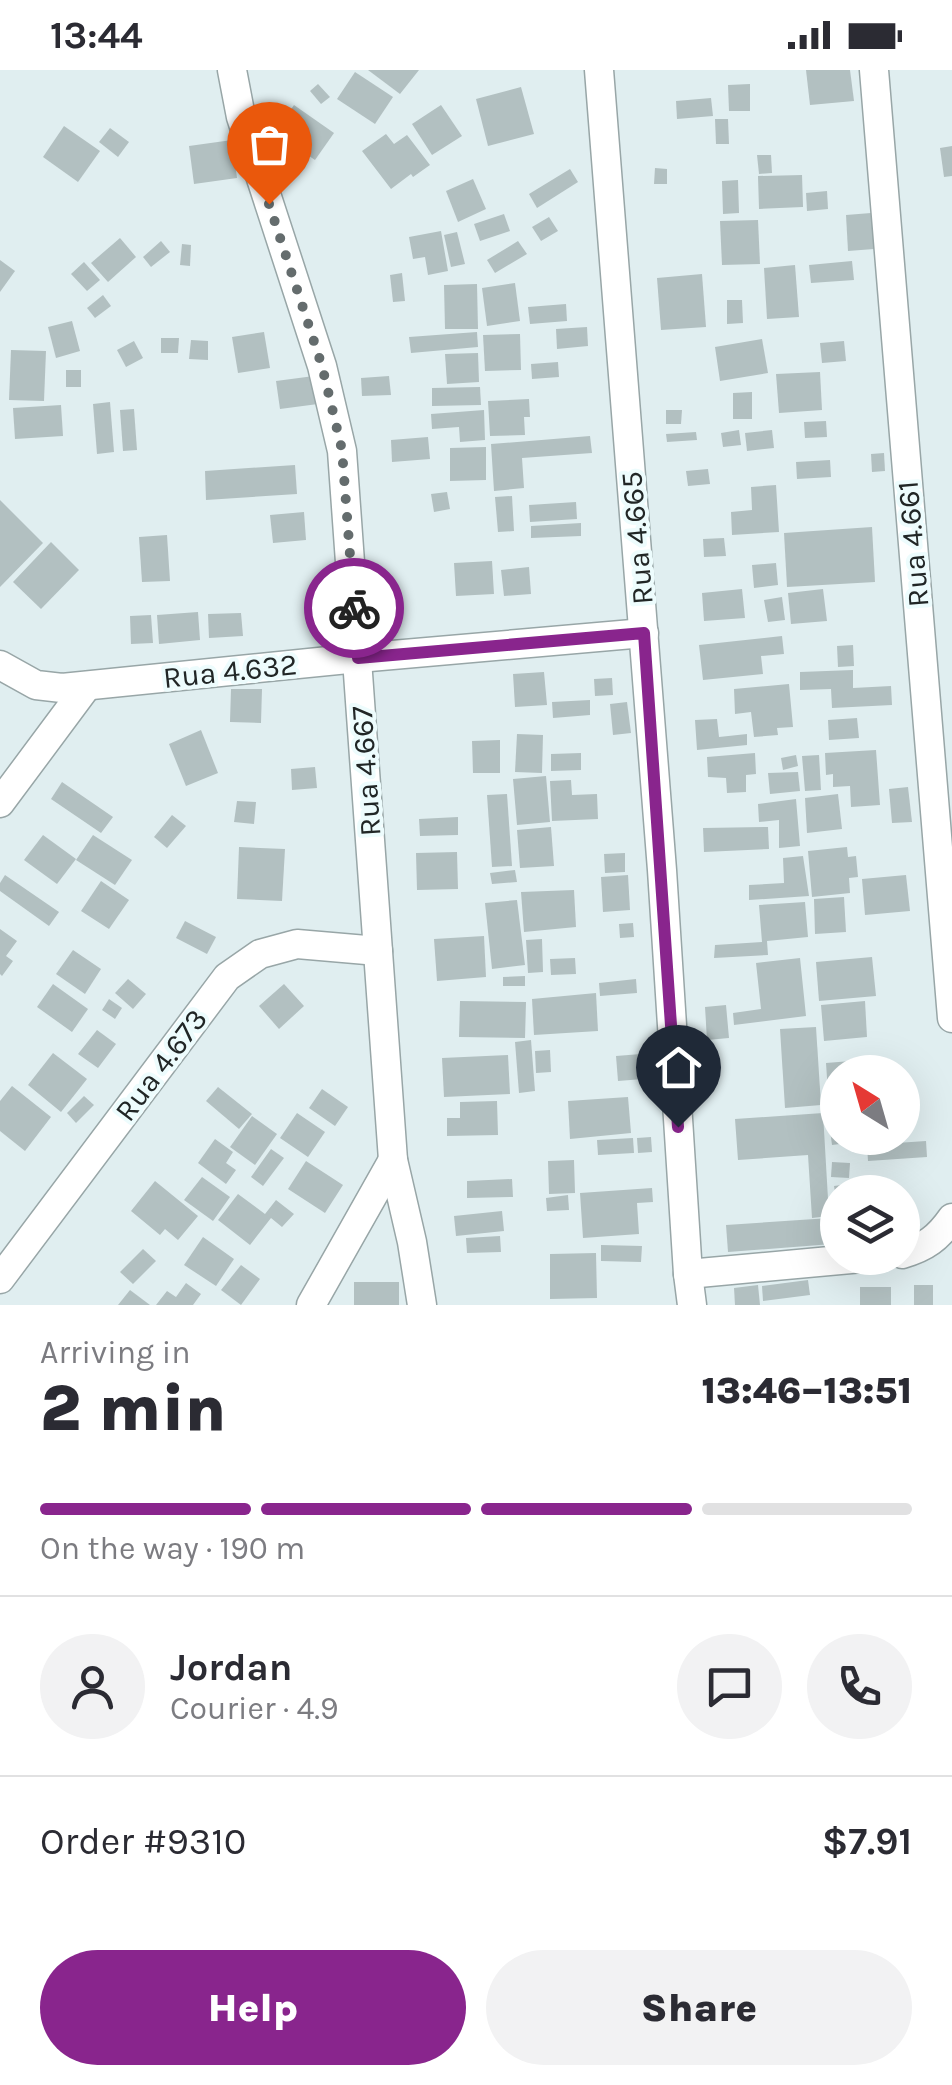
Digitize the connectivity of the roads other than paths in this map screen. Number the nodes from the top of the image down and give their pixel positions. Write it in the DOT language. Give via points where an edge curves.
graph roads {
  1 [pos="232,70"];
  2 [pos="599,70"];
  3 [pos="874,70"];
  4 [pos="644,633"];
  5 [pos="358,658"];
  6 [pos="0,665"];
  7 [pos="87,686"];
  8 [pos="0,804"];
  9 [pos="378,952"];
  10 [pos="952,1018"];
  11 [pos="394,1160"];
  12 [pos="952,1218"];
  13 [pos="920,1249"];
  14 [pos="820,1262"];
  15 [pos="688,1274"];
  16 [pos="0,1280"];
  17 [pos="310,1305"];
  18 [pos="422,1305"];
  19 [pos="692,1305"];
  1 -- 5 [label="street, Rua 4.667" via="342,450"];
  2 -- 4 [label="street, Rua 4.665"];
  3 -- 10 [label="street, Rua 4.661"];
  4 -- 5 [label="street, Rua 4.632"];
  4 -- 15 [label="street, Rua 4.665"];
  5 -- 7 [label="street, Rua 4.632"];
  5 -- 9 [label="street, Rua 4.667"];
  6 -- 7 [label="street, Rua 4.632" via="36,684"];
  7 -- 8 [label="street"];
  9 -- 11 [label="street, Rua 4.667"];
  9 -- 16 [label="street, Rua 4.673" via="297,944 260,954 227,977"];
  11 -- 17 [label="street"];
  11 -- 18 [label="street, Rua 4.667"];
  12 -- 13 [label="street"];
  14 -- 15 [label="street"];
  15 -- 19 [label="street, Rua 4.665"];
}
